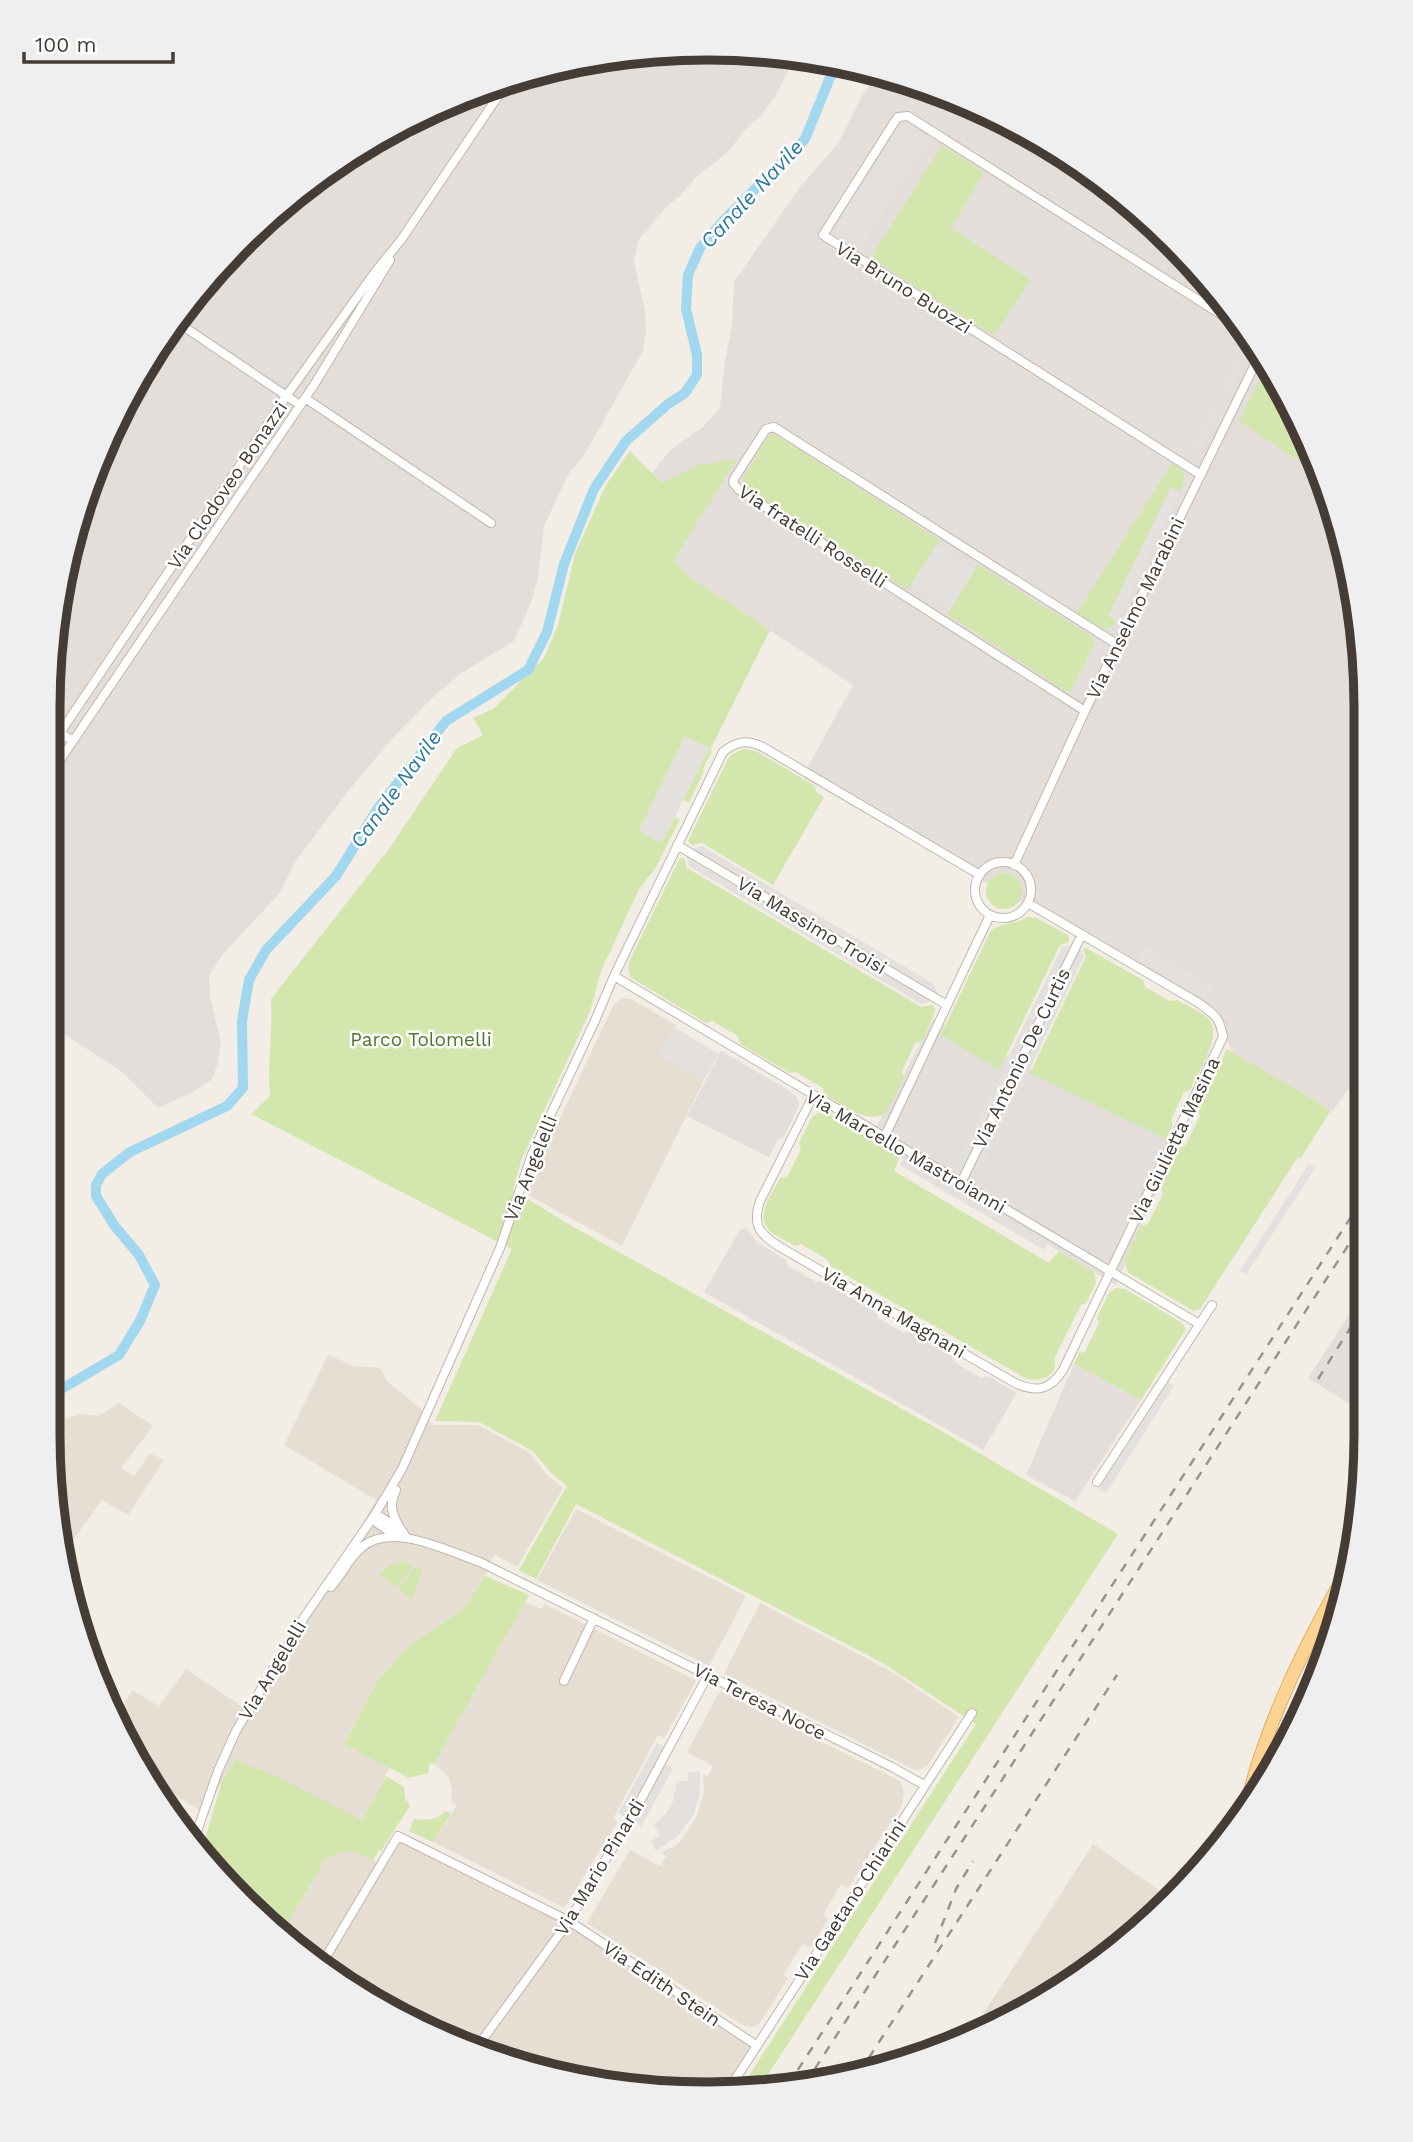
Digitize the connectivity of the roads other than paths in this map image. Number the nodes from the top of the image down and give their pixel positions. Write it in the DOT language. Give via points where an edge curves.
graph roads {
  1 [pos="500,94"];
  2 [pos="401,240"];
  3 [pos="1221,314"];
  4 [pos="184,326"];
  5 [pos="1255,364"];
  6 [pos="287,395"];
  7 [pos="303,402"];
  8 [pos="1201,475"];
  9 [pos="491,523"];
  10 [pos="1118,645"];
  11 [pos="1085,710"];
  12 [pos="59,727"];
  13 [pos="59,733"];
  14 [pos="73,741"];
  15 [pos="59,762"];
  16 [pos="677,845"];
  17 [pos="1014,864"];
  18 [pos="980,875"];
  19 [pos="1028,903"];
  20 [pos="990,915"];
  21 [pos="1082,934"];
  22 [pos="614,976"];
  23 [pos="947,1004"];
  24 [pos="813,1096"];
  25 [pos="884,1138"];
  26 [pos="961,1183"];
  27 [pos="1110,1272"];
  28 [pos="1212,1305"];
  29 [pos="1199,1324"];
  30 [pos="410,1448"];
  31 [pos="1097,1482"];
  32 [pos="374,1516"];
  33 [pos="402,1535"];
  34 [pos="1332,1597"];
  35 [pos="310,1608"];
  36 [pos="594,1618"];
  37 [pos="708,1675"];
  38 [pos="564,1681"];
  39 [pos="972,1713"];
  40 [pos="1254,1779"];
  41 [pos="924,1785"];
  42 [pos="196,1833"];
  43 [pos="569,1921"];
  44 [pos="325,1958"];
  45 [pos="481,2041"];
  46 [pos="756,2045"];
  47 [pos="734,2081"];
  1 -- 2 [label="street, Via Clodoveo Bonazzi"];
  2 -- 6 [label="street, Via Clodoveo Bonazzi"];
  2 -- 7 [label="street, Via Clodoveo Bonazzi"];
  3 -- 8 [label="street, Via Bruno Buozzi" via="908,116 895,121 822,235"];
  4 -- 6 [label="street"];
  5 -- 8 [label="street, Via Anselmo Marabini"];
  6 -- 7 [label="street"];
  6 -- 12 [label="street, Via Clodoveo Bonazzi"];
  7 -- 9 [label="street, Via Clodoveo Bonazzi"];
  7 -- 14 [label="street, Via Clodoveo Bonazzi"];
  8 -- 10 [label="street, Via Anselmo Marabini"];
  10 -- 11 [label="street, Via Anselmo Marabini"];
  10 -- 11 [label="street, Via fratelli Rosselli" via="774,427 766,429 734,479 739,490"];
  11 -- 17 [label="street, Via Anselmo Marabini"];
  13 -- 14 [label="street"];
  14 -- 15 [label="street, Via Clodoveo Bonazzi"];
  16 -- 18 [label="street, Via Angelelli" via="723,752 750,741"];
  16 -- 22 [label="street, Via Angelelli"];
  16 -- 23 [label="street, Via Massimo Troisi"];
  17 -- 18 [label="street" via="992,864"];
  17 -- 19 [label="street" via="1028,876"];
  18 -- 20 [label="street" via="977,901"];
  19 -- 20 [label="street" via="1014,916"];
  19 -- 21 [label="street, Via Giulietta Masina"];
  20 -- 23 [label="street"];
  21 -- 26 [label="street, Via Antonio De Curtis"];
  21 -- 27 [label="street, Via Giulietta Masina" via="1213,1013 1221,1023 1223,1037"];
  22 -- 24 [label="street, Via Marcello Mastroianni"];
  22 -- 30 [label="street, Via Angelelli" via="532,1154 500,1248"];
  23 -- 25 [label="street"];
  24 -- 25 [label="street, Via Marcello Mastroianni"];
  24 -- 27 [label="street, Via Anna Magnani" via="756,1213 761,1232 780,1247 1015,1382 1034,1388 1058,1378"];
  25 -- 26 [label="street, Via Marcello Mastroianni"];
  26 -- 27 [label="street, Via Marcello Mastroianni"];
  27 -- 29 [label="street, Via Marcello Mastroianni"];
  28 -- 29 [label="street"];
  29 -- 31 [label="street"];
  30 -- 32 [label="street, Via Angelelli"];
  30 -- 33 [label="street" via="407,1468 392,1497 392,1513"];
  32 -- 33 [label="street, Via Teresa Noce"];
  32 -- 35 [label="street, Via Angelelli"];
  33 -- 35 [label="street" via="360,1548 339,1579"];
  33 -- 36 [label="street, Via Teresa Noce" via="480,1562"];
  34 -- 40 [label="main road" via="1284,1695"];
  35 -- 42 [label="street, Via Angelelli" via="226,1750"];
  36 -- 37 [label="street, Via Teresa Noce"];
  36 -- 38 [label="street"];
  37 -- 41 [label="street, Via Teresa Noce"];
  37 -- 43 [label="street, Via Mario Pinardi"];
  39 -- 41 [label="street, Via Gaetano Chiarini"];
  41 -- 46 [label="street, Via Gaetano Chiarini"];
  43 -- 44 [label="street" via="398,1836"];
  43 -- 45 [label="street, Via Mario Pinardi"];
  43 -- 46 [label="street, Via Edith Stein"];
  46 -- 47 [label="street, Via Gaetano Chiarini"];
}
